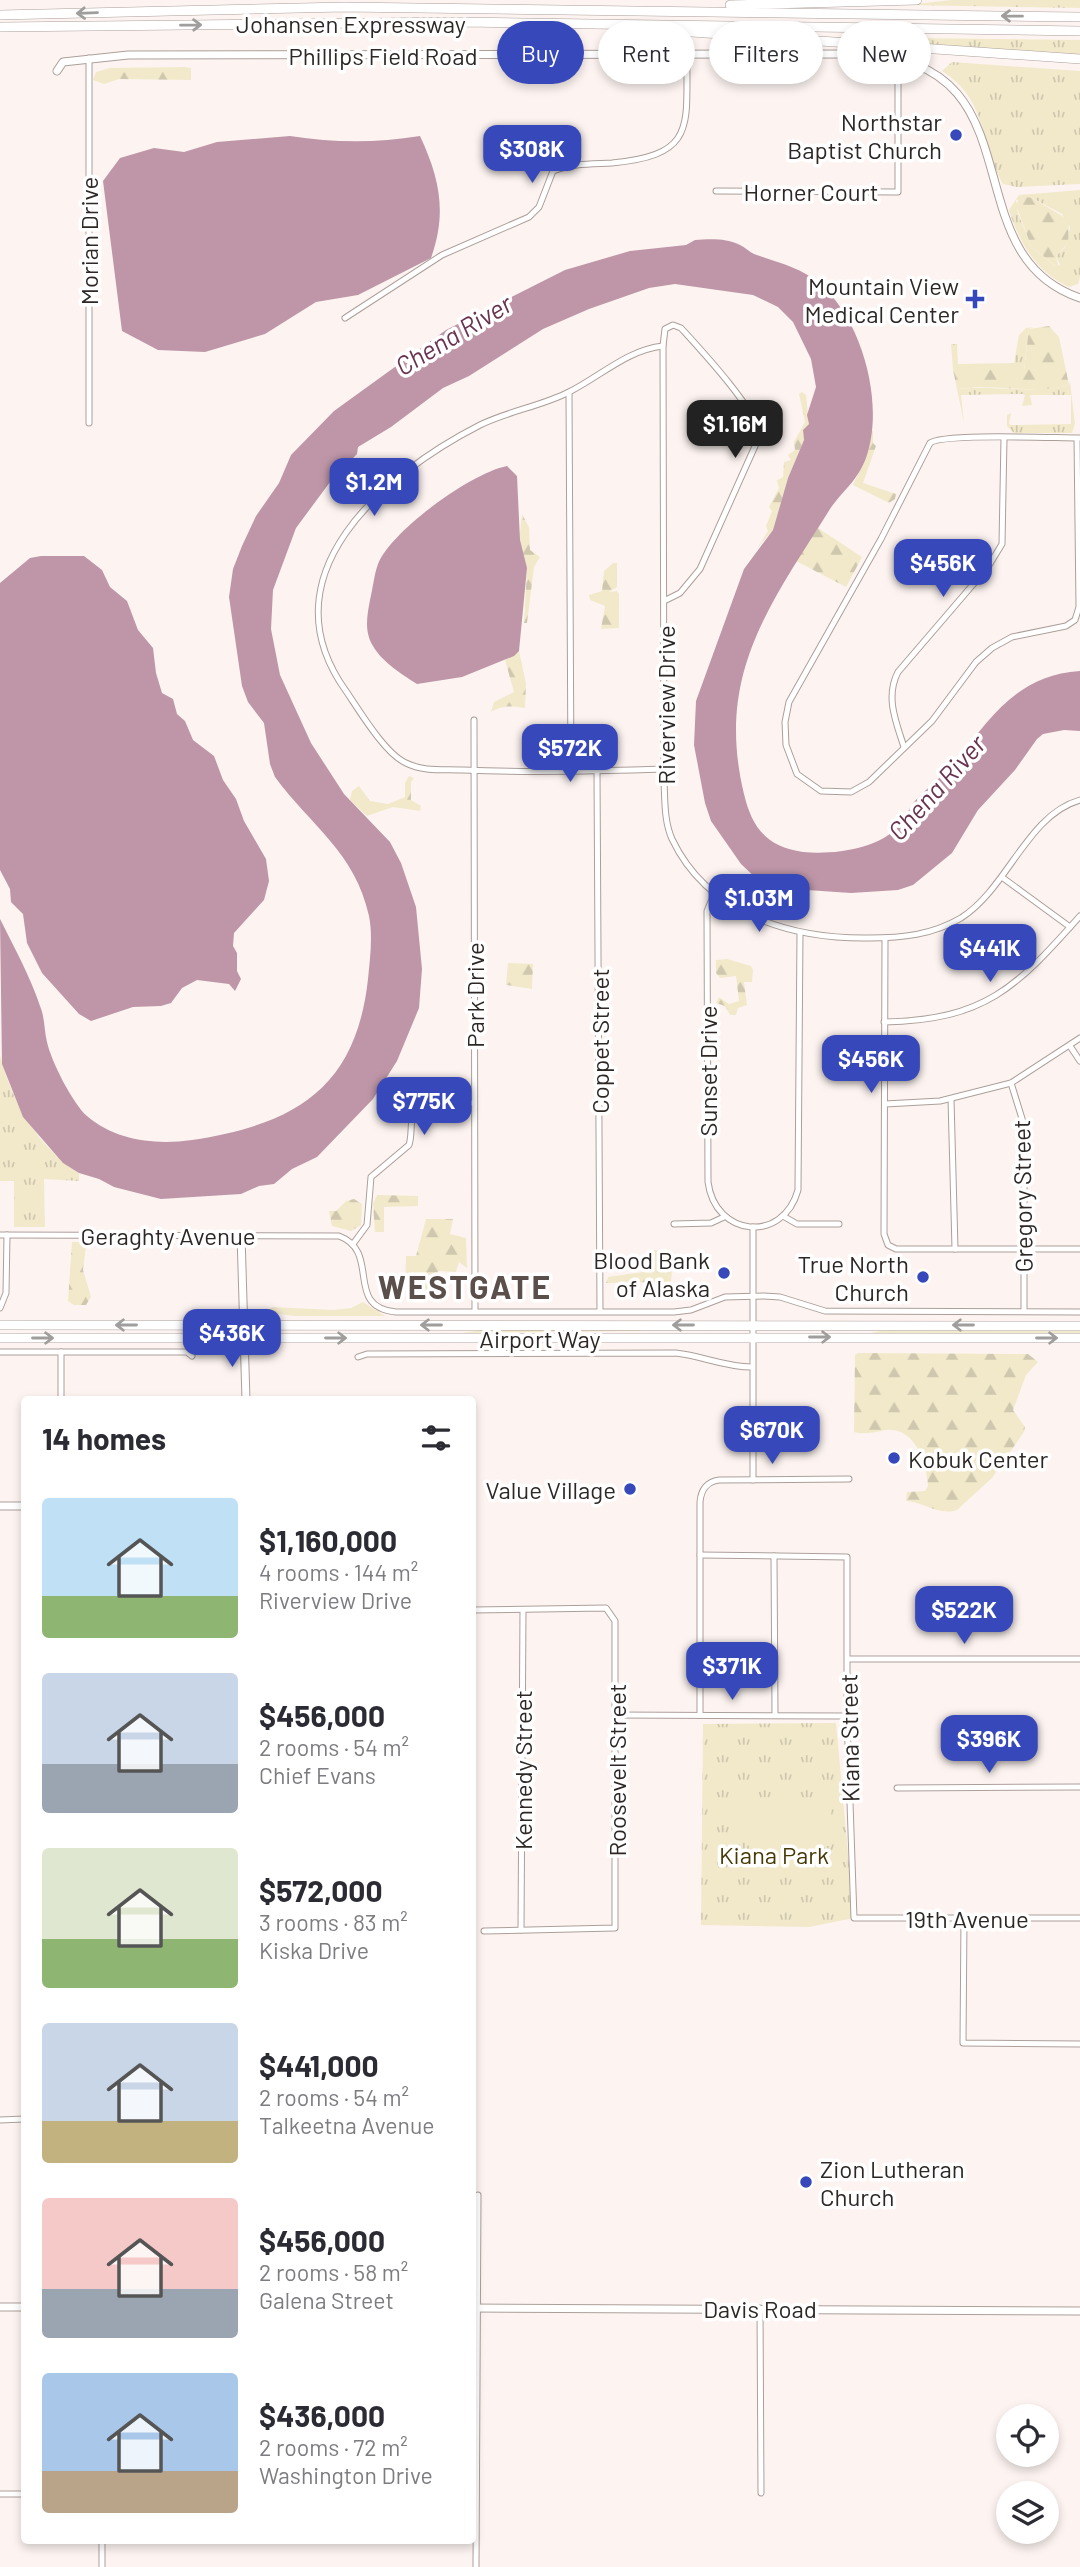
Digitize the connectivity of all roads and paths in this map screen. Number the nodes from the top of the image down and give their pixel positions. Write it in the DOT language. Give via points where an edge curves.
graph roads {
  1 [pos="917,0"];
  2 [pos="702,11"];
  3 [pos="0,15"];
  4 [pos="1080,17"];
  5 [pos="598,25"];
  6 [pos="1,27"];
  7 [pos="695,27"];
  8 [pos="695,31"];
  9 [pos="1080,31"];
  10 [pos="598,55"];
  11 [pos="695,55"];
  12 [pos="837,55"];
  13 [pos="89,58"];
  14 [pos="1080,59"];
  15 [pos="57,71"];
  16 [pos="931,72"];
  17 [pos="687,84"];
  18 [pos="898,84"];
  19 [pos="716,191"];
  20 [pos="1080,298"];
  21 [pos="345,318"];
  22 [pos="663,346"];
  23 [pos="569,393"];
  24 [pos="89,424"];
  25 [pos="1004,438"];
  26 [pos="1079,438"];
  27 [pos="666,600"];
  28 [pos="474,720"];
  29 [pos="904,747"];
  30 [pos="664,769"];
  31 [pos="474,771"];
  32 [pos="571,771"];
  33 [pos="597,771"];
  34 [pos="1080,800"];
  35 [pos="1003,878"];
  36 [pos="715,892"];
  37 [pos="1080,916"];
  38 [pos="1070,928"];
  39 [pos="800,933"];
  40 [pos="885,939"];
  41 [pos="884,1022"];
  42 [pos="1080,1038"];
  43 [pos="1070,1046"];
  44 [pos="1080,1061"];
  45 [pos="1011,1083"];
  46 [pos="951,1098"];
  47 [pos="474,1103"];
  48 [pos="885,1104"];
  49 [pos="783,1216"];
  50 [pos="724,1217"];
  51 [pos="674,1224"];
  52 [pos="839,1224"];
  53 [pos="752,1227"];
  54 [pos="3,1235"];
  55 [pos="241,1235"];
  56 [pos="354,1244"];
  57 [pos="955,1249"];
  58 [pos="1024,1249"];
  59 [pos="1080,1249"];
  60 [pos="752,1296"];
  61 [pos="0,1308"];
  62 [pos="475,1311"];
  63 [pos="600,1311"];
  64 [pos="1024,1311"];
  65 [pos="1080,1312"];
  66 [pos="0,1325"];
  67 [pos="243,1325"];
  68 [pos="752,1325"];
  69 [pos="1080,1326"];
  70 [pos="751,1336"];
  71 [pos="243,1337"];
  72 [pos="0,1338"];
  73 [pos="1080,1338"];
  74 [pos="0,1352"];
  75 [pos="61,1352"];
  76 [pos="192,1356"];
  77 [pos="358,1357"];
  78 [pos="752,1367"];
  79 [pos="61,1396"];
  80 [pos="246,1396"];
  81 [pos="849,1479"];
  82 [pos="753,1480"];
  83 [pos="0,1506"];
  84 [pos="21,1506"];
  85 [pos="700,1555"];
  86 [pos="774,1556"];
  87 [pos="476,1610"];
  88 [pos="523,1610"];
  89 [pos="848,1659"];
  90 [pos="1080,1659"];
  91 [pos="616,1715"];
  92 [pos="700,1715"];
  93 [pos="775,1715"];
  94 [pos="847,1716"];
  95 [pos="1080,1787"];
  96 [pos="897,1788"];
  97 [pos="854,1918"];
  98 [pos="964,1918"];
  99 [pos="1080,1918"];
  100 [pos="521,1930"];
  101 [pos="484,1931"];
  102 [pos="1080,2044"];
  103 [pos="21,2119"];
  104 [pos="0,2120"];
  105 [pos="478,2194"];
  106 [pos="476,2270"];
  107 [pos="21,2307"];
  108 [pos="0,2308"];
  109 [pos="476,2308"];
  110 [pos="760,2308"];
  111 [pos="1080,2308"];
  112 [pos="761,2493"];
  113 [pos="0,2494"];
  114 [pos="21,2494"];
  115 [pos="102,2544"];
  116 [pos="476,2544"];
  117 [pos="102,2567"];
  118 [pos="476,2567"];
  1 -- 2 [label="main road" via="719,5"];
  2 -- 3 [label="main road, Johansen Expressway, one-way" via="318,7"];
  4 -- 2 [label="main road, Johansen Expressway, one-way"];
  6 -- 5 [label="main road, Johansen Expressway, one-way" via="464,22"];
  7 -- 9 [label="main road, Johansen Expressway"];
  8 -- 14 [label="main road"];
  10 -- 13 [label="street, Phillips Field Road"];
  11 -- 12 [label="street, Phillips Field Road"];
  13 -- 15 [label="street, Phillips Field Road" via="63,62"];
  13 -- 24 [label="street, Morian Drive"];
  16 -- 20 [label="street, Phillips Field Road" via="962,98 978,128 1018,247 1046,280"];
  17 -- 21 [label="street" via="686,121 671,148 633,160 581,163 553,171 539,207 529,217 442,255"];
  18 -- 19 [label="street, Horner Court" via="898,192"];
  22 -- 23 [label="street, Riverview Drive" via="634,353"];
  22 -- 27 [label="street"];
  22 -- 27 [label="street, Riverview Drive" via="667,327 681,328 753,416 760,435 700,569 673,599"];
  23 -- 31 [label="street, Riverview Drive" via="480,425 389,482 344,536 320,592 319,634 331,668 395,757 421,768"];
  23 -- 32 [label="street"];
  25 -- 26 [label="street"];
  25 -- 29 [label="street" via="1002,544 891,685 892,708"];
  25 -- 29 [label="street" via="934,439 927,447 881,540 792,693 785,722 789,756 797,774 812,787 831,794 860,789"];
  26 -- 29 [label="street" via="1079,607 1075,620 1012,637 992,648 976,662 932,722"];
  27 -- 30 [label="street, Riverview Drive"];
  28 -- 31 [label="street, Park Drive"];
  30 -- 33 [label="street, Riverview Drive"];
  30 -- 36 [label="street, Riverview Drive" via="671,837"];
  31 -- 32 [label="street, Riverview Drive"];
  31 -- 47 [label="street, Park Drive"];
  32 -- 33 [label="street, Riverview Drive"];
  33 -- 63 [label="street, Coppet Street"];
  34 -- 35 [label="street, Riverview Drive" via="1047,819"];
  35 -- 38 [label="street"];
  35 -- 40 [label="street, Riverview Drive" via="982,902 949,924 919,935"];
  36 -- 39 [label="street, Riverview Drive" via="759,920"];
  36 -- 50 [label="street, Sunset Drive" via="707,911 707,1176 711,1199"];
  37 -- 38 [label="street"];
  38 -- 41 [label="street" via="1038,964 991,999 938,1018"];
  39 -- 40 [label="street, Riverview Drive"];
  39 -- 49 [label="street" via="799,1185"];
  40 -- 41 [label="street"];
  41 -- 48 [label="street"];
  42 -- 43 [label="street"];
  43 -- 44 [label="street"];
  43 -- 45 [label="street"];
  45 -- 46 [label="street"];
  45 -- 58 [label="street, Gregory Street" via="1024,1125"];
  46 -- 48 [label="street"];
  46 -- 57 [label="street"];
  47 -- 56 [label="street" via="416,1107 409,1145 369,1183 368,1223"];
  47 -- 62 [label="street, Park Drive"];
  48 -- 57 [label="street" via="884,1234 888,1245"];
  49 -- 52 [label="street" via="797,1224"];
  49 -- 53 [label="street"];
  50 -- 51 [label="street" via="711,1223"];
  50 -- 53 [label="street"];
  53 -- 60 [label="street"];
  54 -- 55 [label="street, Geraghty Avenue"];
  54 -- 61 [label="street" via="6,1293"];
  55 -- 56 [label="street, Geraghty Avenue" via="335,1236"];
  55 -- 67 [label="street"];
  56 -- 62 [label="street" via="362,1257 365,1290 374,1304 396,1312"];
  57 -- 58 [label="street"];
  58 -- 59 [label="street"];
  58 -- 64 [label="street, Gregory Street"];
  60 -- 63 [label="street" via="720,1298 685,1311"];
  60 -- 64 [label="street" via="780,1297 825,1311"];
  60 -- 68 [label="street"];
  62 -- 63 [label="street"];
  64 -- 65 [label="street"];
  67 -- 66 [label="main road, Airport Way, one-way"];
  68 -- 67 [label="main road, Airport Way, one-way"];
  67 -- 71 [label="street"];
  69 -- 68 [label="main road, Airport Way, one-way"];
  68 -- 70 [label="street"];
  71 -- 70 [label="main road, Airport Way, one-way"];
  70 -- 73 [label="main road, Airport Way, one-way"];
  70 -- 78 [label="street"];
  72 -- 71 [label="main road, Airport Way, one-way"];
  71 -- 80 [label="street"];
  74 -- 75 [label="street"];
  75 -- 76 [label="street" via="187,1352"];
  75 -- 79 [label="street"];
  77 -- 78 [label="street" via="676,1353 726,1366"];
  78 -- 82 [label="street"];
  81 -- 82 [label="street"];
  82 -- 85 [label="street" via="714,1481 706,1486 700,1502"];
  83 -- 84 [label="street"];
  85 -- 86 [label="street"];
  85 -- 92 [label="street"];
  86 -- 89 [label="street, Kiana Street" via="847,1557"];
  86 -- 93 [label="street"];
  87 -- 88 [label="street"];
  88 -- 91 [label="street, Roosevelt Street" via="606,1608 612,1612"];
  88 -- 100 [label="street, Kennedy Street"];
  89 -- 90 [label="street"];
  89 -- 94 [label="street, Kiana Street"];
  91 -- 92 [label="street"];
  91 -- 100 [label="street, Roosevelt Street" via="615,1928"];
  92 -- 93 [label="street"];
  93 -- 94 [label="street"];
  94 -- 97 [label="street, Kiana Street"];
  95 -- 96 [label="street"];
  97 -- 98 [label="street, 19th Avenue"];
  98 -- 99 [label="street, 19th Avenue"];
  98 -- 102 [label="street" via="963,2043"];
  100 -- 101 [label="street"];
  103 -- 104 [label="street"];
  105 -- 106 [label="street"];
  107 -- 108 [label="street"];
  109 -- 110 [label="street, Davis Road"];
  110 -- 111 [label="street, Davis Road"];
  110 -- 112 [label="street"];
  113 -- 114 [label="street"];
  115 -- 117 [label="street"];
  116 -- 118 [label="street"];
}
